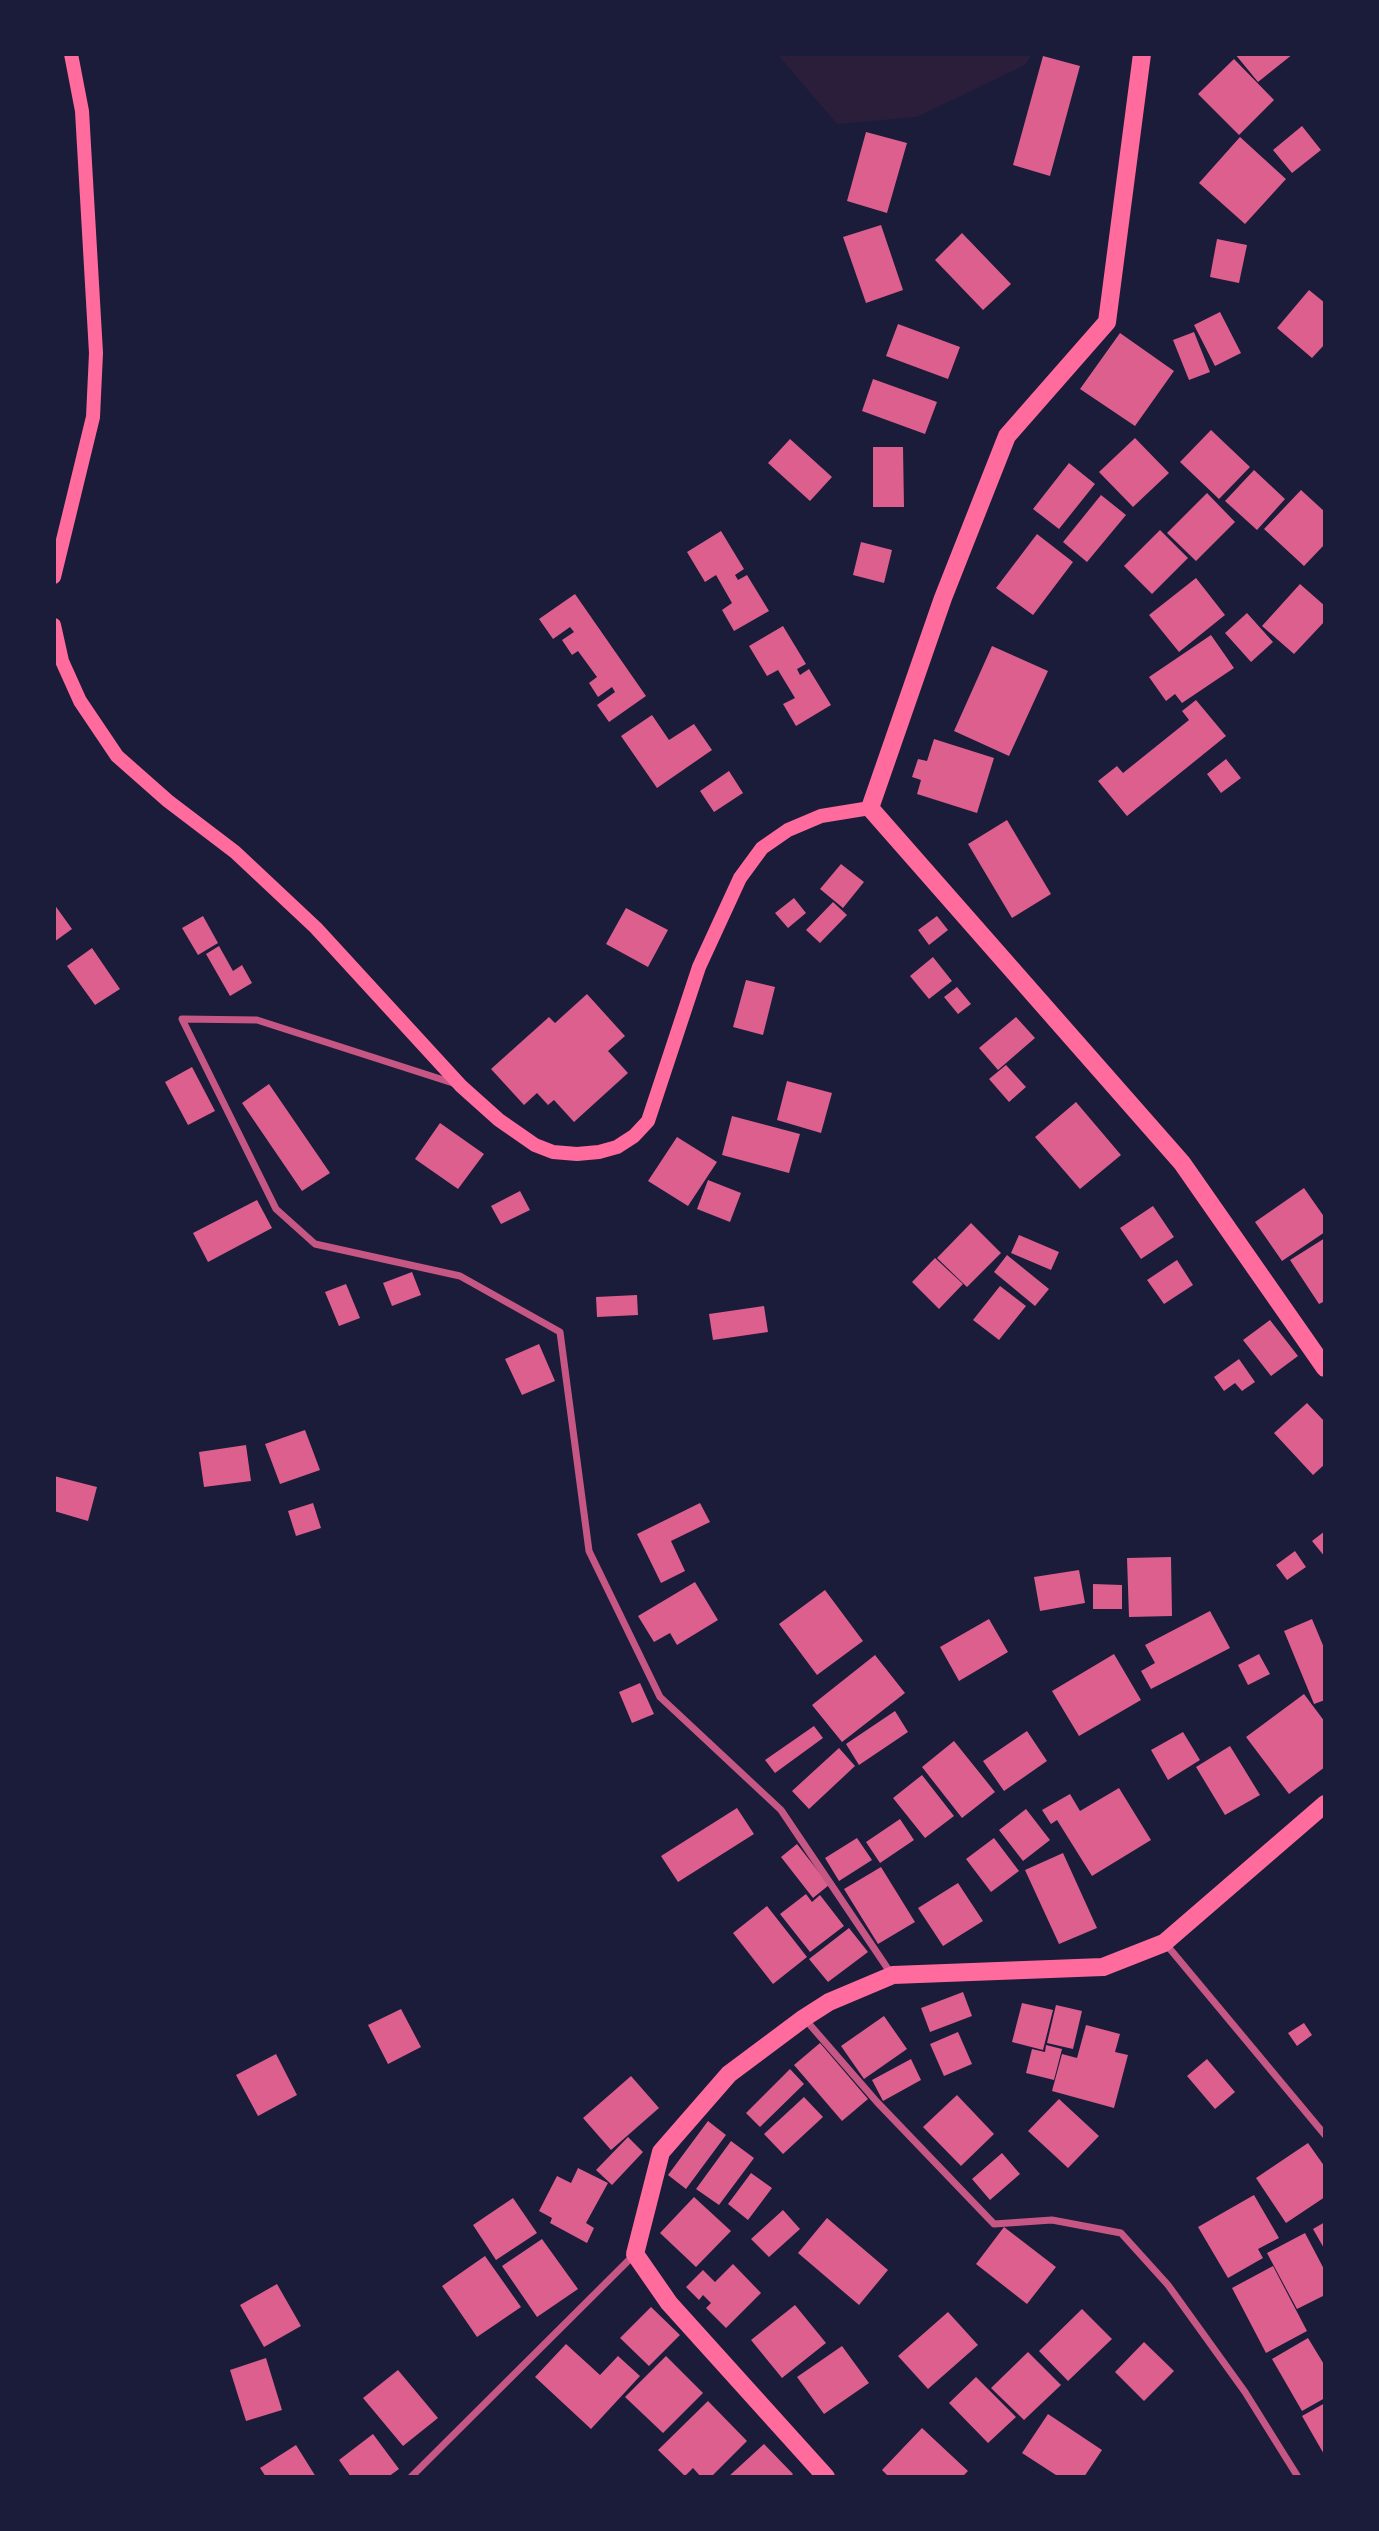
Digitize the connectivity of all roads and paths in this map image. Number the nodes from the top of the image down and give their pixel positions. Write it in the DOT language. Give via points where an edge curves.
graph roads {
  1 [pos="71,54"];
  2 [pos="1142,54"];
  3 [pos="54,577"];
  4 [pos="54,625"];
  5 [pos="870,808"];
  6 [pos="461,1086"];
  7 [pos="1325,1368"];
  8 [pos="1325,1804"];
  9 [pos="1164,1943"];
  10 [pos="892,1975"];
  11 [pos="804,2018"];
  12 [pos="1325,2135"];
  13 [pos="635,2253"];
  14 [pos="411,2477"];
  15 [pos="826,2477"];
  16 [pos="1298,2477"];
  1 -- 3 [label="main road" via="82,111 96,353 93,417"];
  2 -- 5 [label="main road" via="1107,322 1007,436 943,598"];
  4 -- 6 [label="main road" via="62,661 80,701 117,756 235,852 316,928"];
  5 -- 6 [label="main road" via="821,816 788,830 762,848 740,878 699,967 648,1121 634,1136 599,1152 553,1152 499,1120"];
  5 -- 7 [label="main road" via="1182,1163"];
  6 -- 10 [label="street" via="257,1020 182,1019 276,1209 315,1244 460,1276 560,1332 589,1551 660,1697 781,1810"];
  8 -- 9 [label="main road"];
  9 -- 10 [label="main road" via="1103,1967"];
  9 -- 12 [label="street"];
  10 -- 11 [label="main road"];
  11 -- 13 [label="main road" via="729,2074 661,2152"];
  11 -- 16 [label="street" via="994,2224 1052,2220 1121,2233 1168,2285 1245,2392"];
  13 -- 14 [label="street"];
  13 -- 15 [label="main road" via="669,2303"];
}
